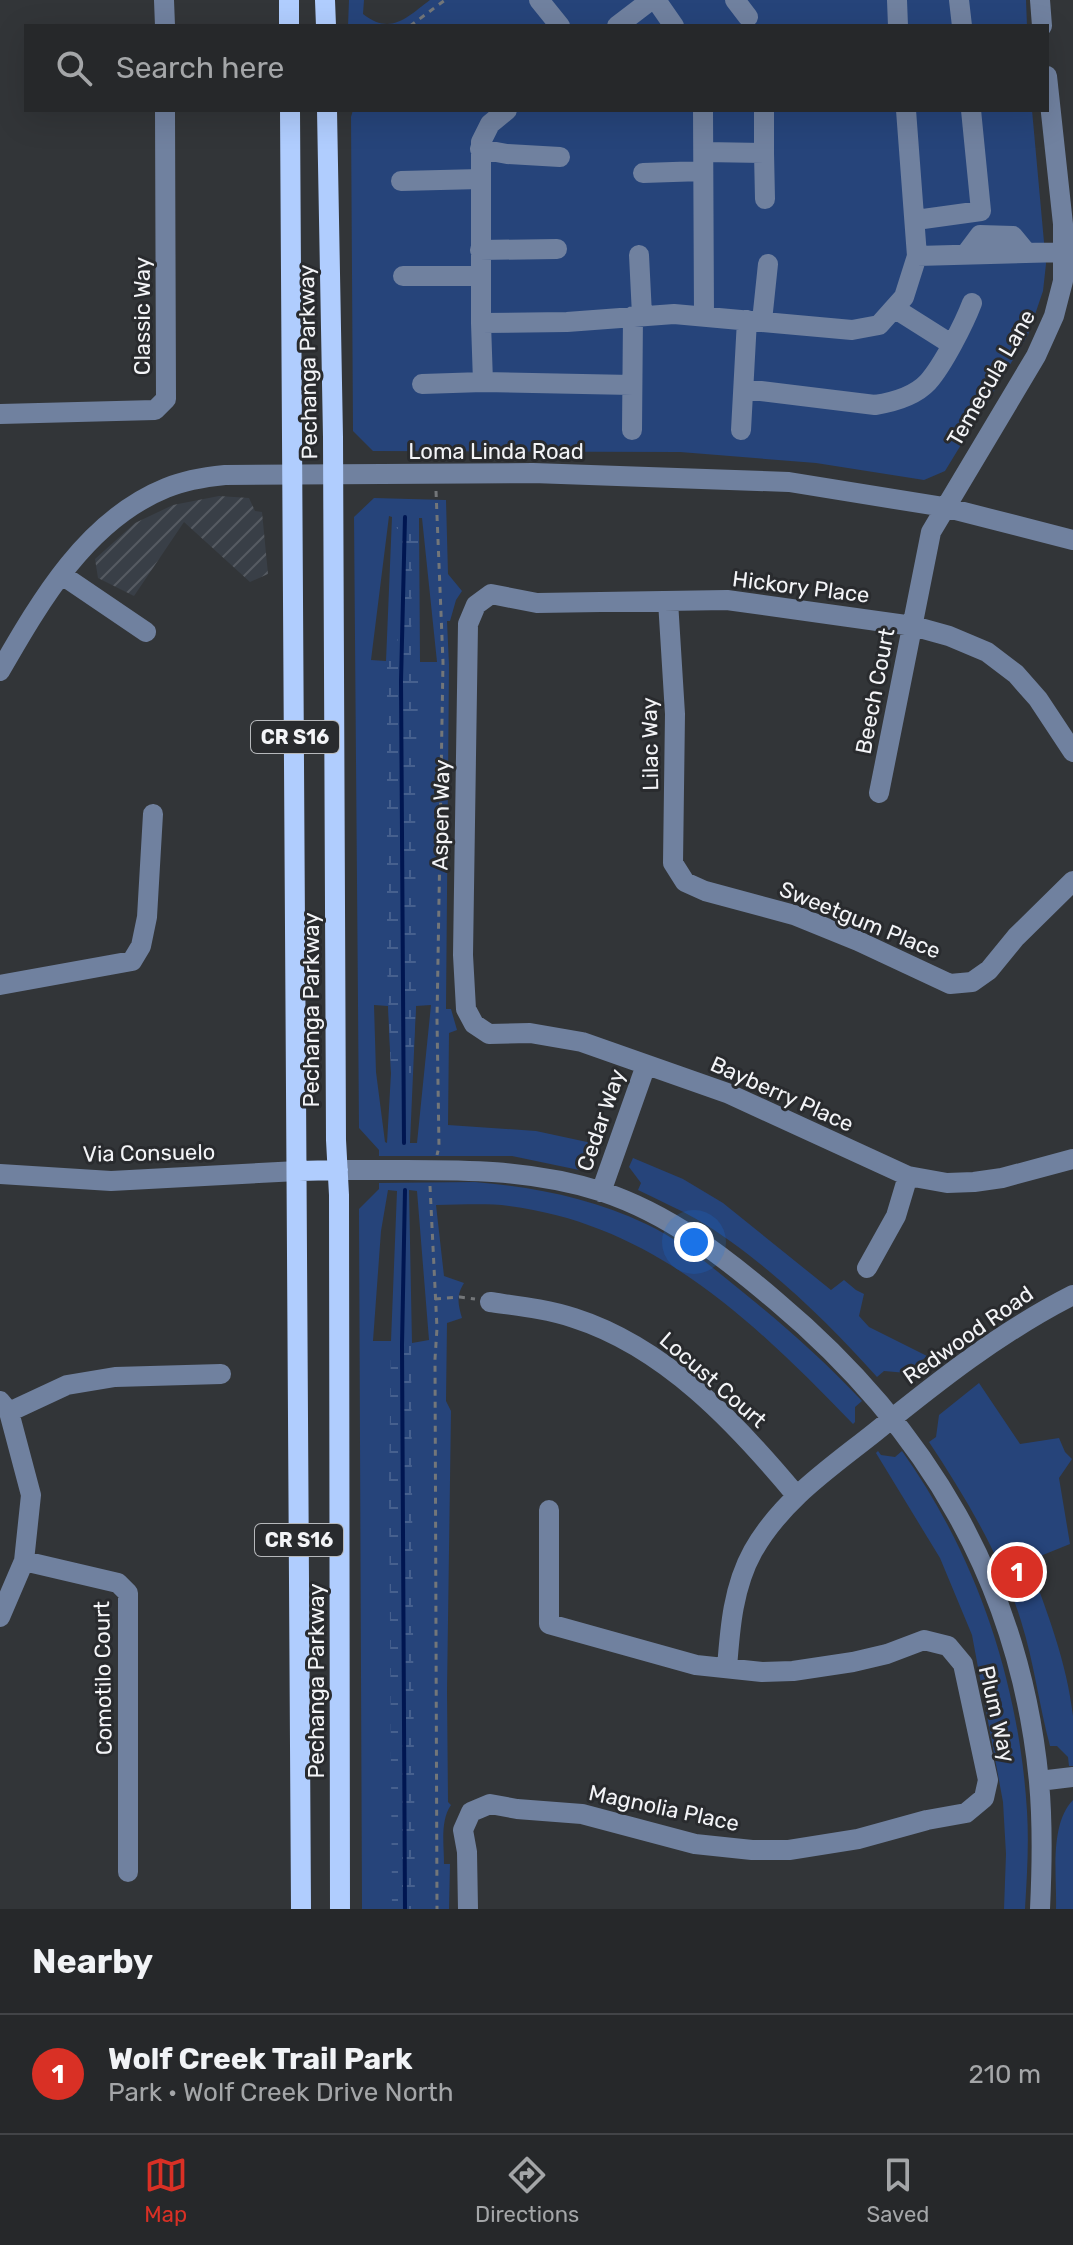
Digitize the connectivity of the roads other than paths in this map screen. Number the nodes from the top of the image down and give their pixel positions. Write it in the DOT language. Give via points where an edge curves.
graph roads {
  1 [pos="164,0"];
  2 [pos="289,0"];
  3 [pos="539,0"];
  4 [pos="653,0"];
  5 [pos="735,0"];
  6 [pos="897,0"];
  7 [pos="959,0"];
  8 [pos="1040,0"];
  9 [pos="748,17"];
  10 [pos="165,24"];
  11 [pos="289,24"];
  12 [pos="558,24"];
  13 [pos="620,24"];
  14 [pos="672,24"];
  15 [pos="898,24"];
  16 [pos="962,24"];
  17 [pos="1042,24"];
  18 [pos="1049,91"];
  19 [pos="165,112"];
  20 [pos="290,112"];
  21 [pos="327,112"];
  22 [pos="338,112"];
  23 [pos="504,112"];
  24 [pos="703,112"];
  25 [pos="764,112"];
  26 [pos="906,112"];
  27 [pos="971,112"];
  28 [pos="328,142"];
  29 [pos="480,149"];
  30 [pos="764,153"];
  31 [pos="560,157"];
  32 [pos="704,162"];
  33 [pos="643,173"];
  34 [pos="480,179"];
  35 [pos="401,181"];
  36 [pos="765,199"];
  37 [pos="916,220"];
  38 [pos="557,249"];
  39 [pos="480,250"];
  40 [pos="1070,252"];
  41 [pos="639,255"];
  42 [pos="917,256"];
  43 [pos="768,264"];
  44 [pos="403,276"];
  45 [pos="480,276"];
  46 [pos="972,303"];
  47 [pos="894,308"];
  48 [pos="637,316"];
  49 [pos="704,316"];
  50 [pos="754,321"];
  51 [pos="481,323"];
  52 [pos="951,344"];
  53 [pos="483,382"];
  54 [pos="422,384"];
  55 [pos="632,385"];
  56 [pos="744,389"];
  57 [pos="0,414"];
  58 [pos="632,430"];
  59 [pos="741,430"];
  60 [pos="292,474"];
  61 [pos="334,474"];
  62 [pos="944,507"];
  63 [pos="1073,540"];
  64 [pos="62,575"];
  65 [pos="668,601"];
  66 [pos="476,605"];
  67 [pos="913,626"];
  68 [pos="146,632"];
  69 [pos="0,671"];
  70 [pos="1065,722"];
  71 [pos="1073,752"];
  72 [pos="879,793"];
  73 [pos="153,814"];
  74 [pos="1073,881"];
  75 [pos="685,882"];
  76 [pos="0,985"];
  77 [pos="474,1024"];
  78 [pos="646,1065"];
  79 [pos="1073,1159"];
  80 [pos="338,1170"];
  81 [pos="298,1171"];
  82 [pos="0,1174"];
  83 [pos="908,1176"];
  84 [pos="601,1192"];
  85 [pos="867,1268"];
  86 [pos="1073,1295"];
  87 [pos="490,1302"];
  88 [pos="221,1374"];
  89 [pos="4,1407"];
  90 [pos="894,1417"];
  91 [pos="796,1495"];
  92 [pos="549,1510"];
  93 [pos="24,1561"];
  94 [pos="0,1617"];
  95 [pos="727,1668"];
  96 [pos="1073,1777"];
  97 [pos="1039,1781"];
  98 [pos="984,1798"];
  99 [pos="128,1872"];
  100 [pos="301,1909"];
  101 [pos="340,1909"];
  102 [pos="468,1909"];
  103 [pos="1040,1909"];
  1 -- 10 [label="street"];
  2 -- 11 [label="main road"];
  3 -- 12 [label="street"];
  4 -- 13 [label="street"];
  4 -- 14 [label="street"];
  5 -- 9 [label="street"];
  6 -- 15 [label="street"];
  7 -- 16 [label="street"];
  8 -- 17 [label="street"];
  18 -- 40 [label="street, Temecula Lane"];
  19 -- 57 [label="street, Classic Way" via="166,399 155,410"];
  20 -- 60 [label="main road, Pechanga Parkway / CR S16"];
  21 -- 28 [label="main road, Pechanga Parkway / CR S16"];
  22 -- 28 [label="street"];
  23 -- 29 [label="street" via="490,124"];
  24 -- 32 [label="street"];
  25 -- 30 [label="street"];
  26 -- 37 [label="street"];
  27 -- 37 [label="street" via="981,211"];
  28 -- 61 [label="main road, Pechanga Parkway / CR S16"];
  29 -- 31 [label="street"];
  29 -- 34 [label="street"];
  30 -- 32 [label="street"];
  30 -- 36 [label="street"];
  32 -- 33 [label="street"];
  32 -- 49 [label="street"];
  34 -- 35 [label="street"];
  34 -- 39 [label="street"];
  37 -- 42 [label="street"];
  38 -- 39 [label="street"];
  39 -- 45 [label="street"];
  40 -- 42 [label="street" via="1027,253 1013,236 980,235 965,255"];
  40 -- 62 [label="street, Temecula Lane" via="1054,316 1036,356"];
  41 -- 48 [label="street"];
  42 -- 47 [label="street" via="904,297"];
  43 -- 50 [label="street"];
  44 -- 45 [label="street"];
  45 -- 51 [label="street"];
  46 -- 52 [label="street"];
  47 -- 50 [label="street" via="879,325 852,330"];
  47 -- 52 [label="street"];
  48 -- 49 [label="street"];
  48 -- 51 [label="street"];
  48 -- 55 [label="street"];
  49 -- 50 [label="street"];
  50 -- 56 [label="street"];
  51 -- 53 [label="street"];
  52 -- 56 [label="street" via="927,382 894,402 875,405"];
  53 -- 54 [label="street"];
  53 -- 55 [label="street"];
  55 -- 58 [label="street"];
  56 -- 59 [label="street"];
  60 -- 61 [label="street, Loma Linda Road"];
  60 -- 64 [label="street, Loma Linda Road" via="225,475 165,488 110,521"];
  60 -- 81 [label="main road, Pechanga Parkway / CR S16"];
  61 -- 62 [label="street, Loma Linda Road" via="533,473 789,482"];
  61 -- 80 [label="main road, Pechanga Parkway / CR S16"];
  62 -- 63 [label="street, Loma Linda Road"];
  62 -- 67 [label="street, Beech Court" via="931,532"];
  64 -- 68 [label="street"];
  64 -- 69 [label="street, Loma Linda Road"];
  65 -- 66 [label="street, Hickory Place" via="537,603 491,594"];
  65 -- 67 [label="street, Hickory Place" via="727,600"];
  65 -- 75 [label="street, Lilac Way" via="675,714 673,863"];
  66 -- 77 [label="street, Aspen Way" via="468,624 463,955 466,1009"];
  67 -- 70 [label="street, Hickory Place" via="987,652"];
  67 -- 72 [label="street, Beech Court"];
  70 -- 71 [label="street, Hickory Place"];
  73 -- 76 [label="street" via="147,917 132,961"];
  74 -- 75 [label="street, Sweetgum Place" via="989,970 972,982 950,984 794,915"];
  77 -- 78 [label="street, Bayberry Place" via="489,1034 530,1033 582,1042"];
  78 -- 83 [label="street, Bayberry Place" via="770,1111"];
  78 -- 84 [label="street, Cedar Way"];
  79 -- 83 [label="street, Bayberry Place" via="974,1182"];
  80 -- 81 [label="main road"];
  80 -- 84 [label="street" via="482,1169"];
  80 -- 101 [label="main road, Pechanga Parkway / CR S16"];
  81 -- 82 [label="street, Via Consuelo" via="111,1181"];
  81 -- 100 [label="main road, Pechanga Parkway / CR S16"];
  83 -- 85 [label="street" via="896,1216"];
  84 -- 90 [label="street" via="666,1219 720,1255 849,1366"];
  86 -- 90 [label="street, Redwood Road" via="965,1361"];
  87 -- 91 [label="street, Locust Court" via="573,1317 656,1358 742,1434"];
  88 -- 89 [label="street" via="115,1377 67,1385"];
  89 -- 93 [label="street" via="31,1495"];
  90 -- 91 [label="street, Redwood Road"];
  90 -- 97 [label="street" via="941,1486 987,1575 1022,1681"];
  91 -- 95 [label="street, Redwood Road" via="752,1552 731,1618"];
  92 -- 95 [label="street" via="549,1624 696,1665"];
  93 -- 94 [label="street"];
  93 -- 99 [label="street, Comotilo Court" via="110,1580 128,1593"];
  95 -- 98 [label="street, Plum Way" via="793,1671 887,1654 924,1640 948,1646 963,1664 988,1780"];
  96 -- 97 [label="street"];
  97 -- 103 [label="street"];
  98 -- 102 [label="street, Magnolia Place" via="966,1813 789,1850 695,1844 582,1814 490,1804 471,1812 463,1830"];
}
